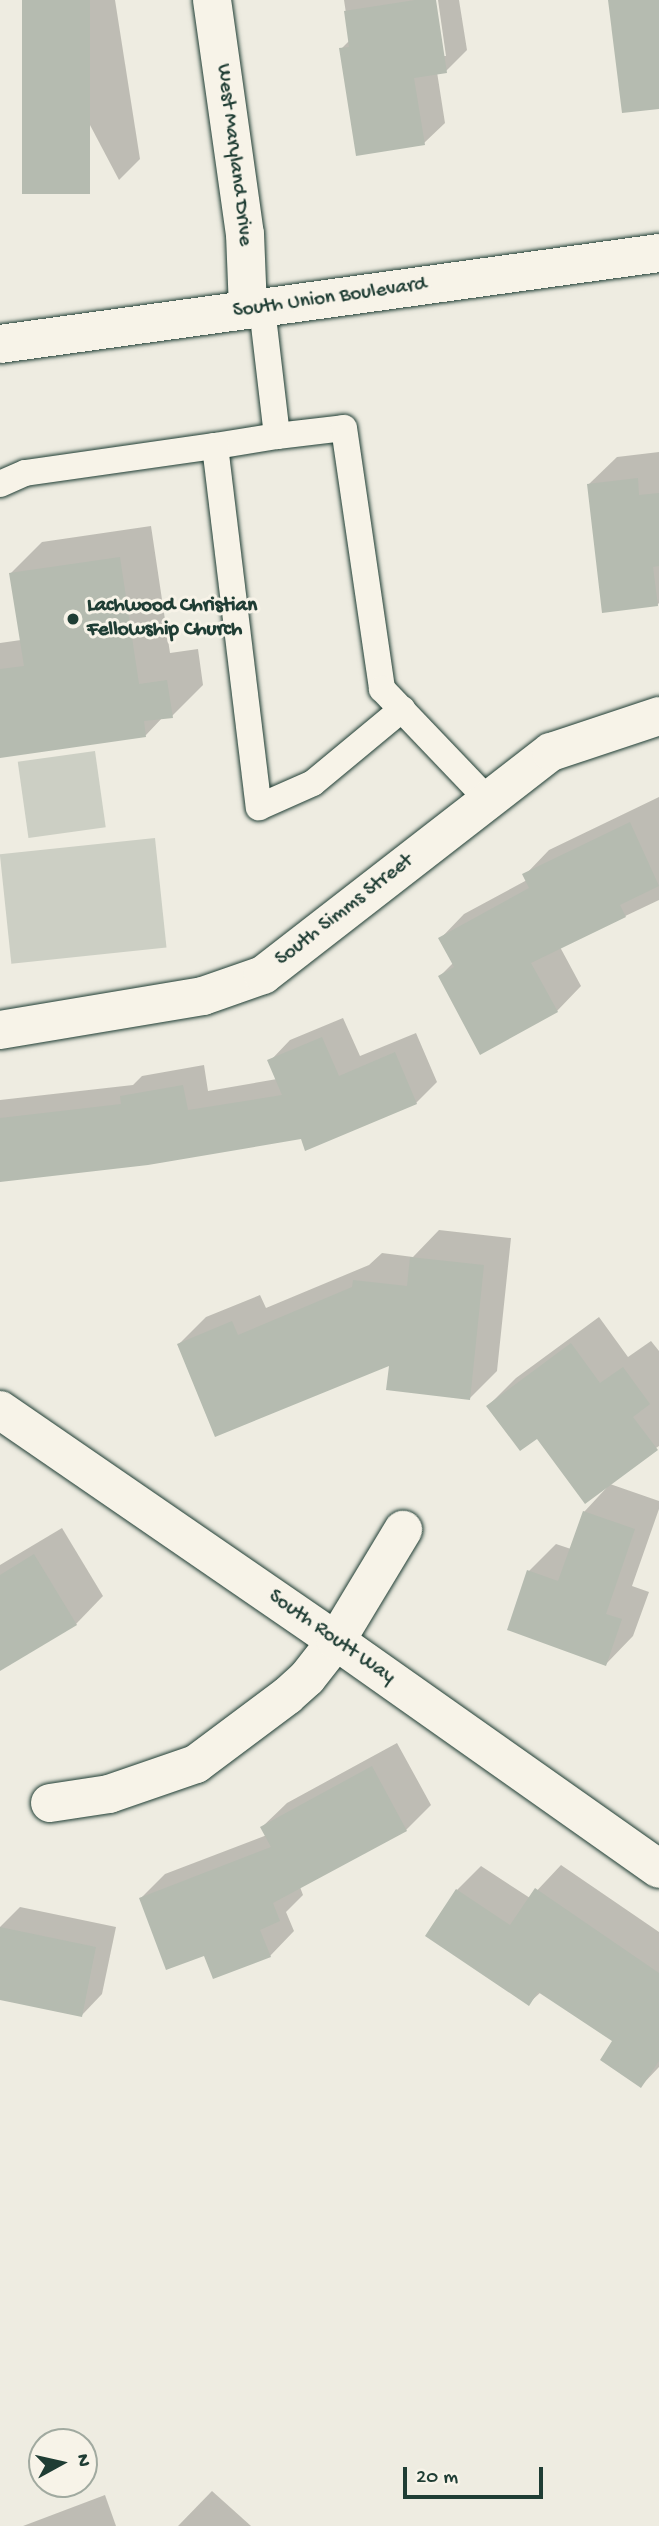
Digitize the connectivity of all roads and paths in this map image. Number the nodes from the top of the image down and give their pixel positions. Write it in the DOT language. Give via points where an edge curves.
graph roads {
  1 [pos="212,0"];
  2 [pos="659,253"];
  3 [pos="255,309"];
  4 [pos="0,344"];
  5 [pos="277,436"];
  6 [pos="215,446"];
  7 [pos="0,484"];
  8 [pos="402,709"];
  9 [pos="659,716"];
  10 [pos="488,800"];
  11 [pos="0,1030"];
  12 [pos="0,1410"];
  13 [pos="403,1530"];
  14 [pos="336,1641"];
  15 [pos="50,1803"];
  16 [pos="659,1869"];
  1 -- 3 [label="street, West Maryland Drive"];
  2 -- 3 [label="street, South Union Boulevard"];
  3 -- 4 [label="street, South Union Boulevard"];
  3 -- 5 [label="lane"];
  5 -- 6 [label="lane"];
  5 -- 8 [label="lane" via="344,428 382,689"];
  6 -- 7 [label="lane" via="25,472"];
  6 -- 8 [label="lane" via="259,807 313,783"];
  8 -- 10 [label="lane"];
  9 -- 10 [label="street, South Simms Street" via="551,752"];
  10 -- 11 [label="street, South Simms Street" via="263,975 203,996"];
  12 -- 14 [label="street, South Routt Way"];
  13 -- 14 [label="street"];
  14 -- 15 [label="street" via="287,1696 196,1764 109,1794"];
  14 -- 16 [label="street, South Routt Way"];
}
